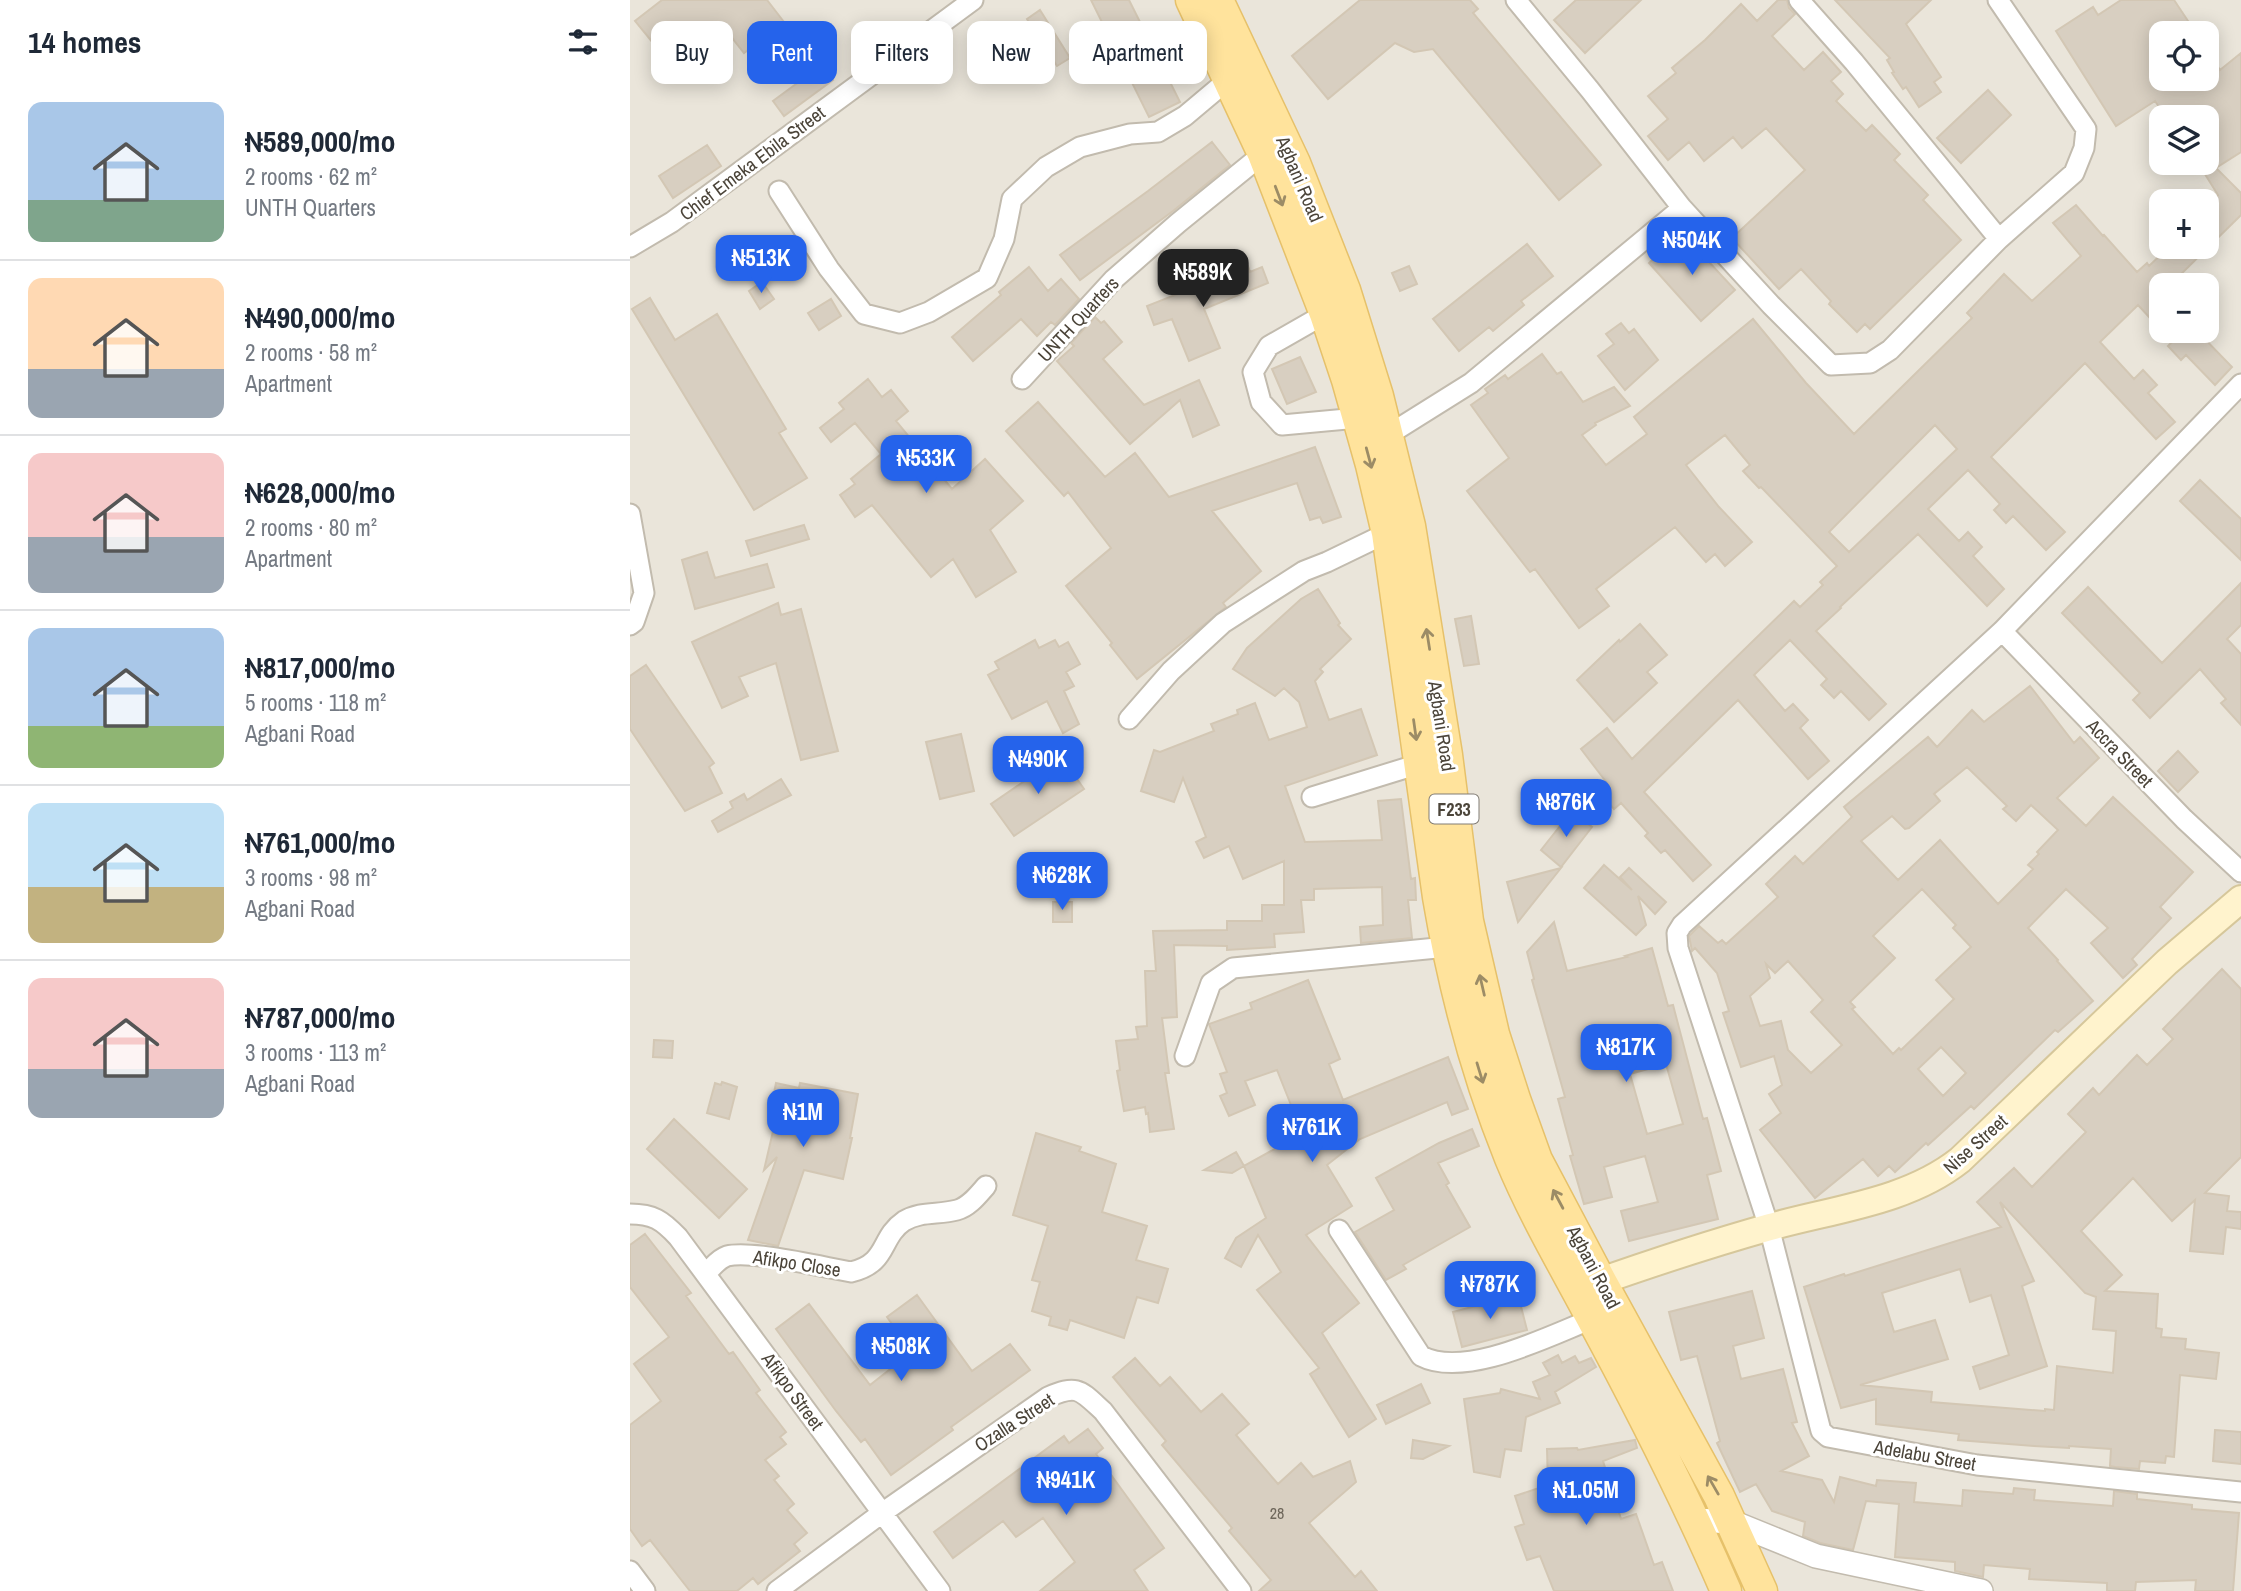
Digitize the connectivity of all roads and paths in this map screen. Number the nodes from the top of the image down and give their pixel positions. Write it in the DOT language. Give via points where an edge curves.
graph roads {
  1 [pos="973,0"];
  2 [pos="1191,0"];
  3 [pos="1218,0"];
  4 [pos="1516,0"];
  5 [pos="1799,0"];
  6 [pos="1998,0"];
  7 [pos="1229,79"];
  8 [pos="1264,155"];
  9 [pos="779,191"];
  10 [pos="1682,208"];
  11 [pos="1999,239"];
  12 [pos="630,247"];
  13 [pos="1325,314"];
  14 [pos="1022,379"];
  15 [pos="2241,384"];
  16 [pos="1358,418"];
  17 [pos="1388,435"];
  18 [pos="630,514"];
  19 [pos="1387,533"];
  20 [pos="632,623"];
  21 [pos="2002,631"];
  22 [pos="1129,719"];
  23 [pos="1419,764"];
  24 [pos="1312,797"];
  25 [pos="2241,872"];
  26 [pos="2241,900"];
  27 [pos="1447,947"];
  28 [pos="1185,1056"];
  29 [pos="986,1186"];
  30 [pos="630,1214"];
  31 [pos="1769,1227"];
  32 [pos="1339,1230"];
  33 [pos="706,1273"];
  34 [pos="1588,1285"];
  35 [pos="1592,1319"];
  36 [pos="2241,1492"];
  37 [pos="881,1513"];
  38 [pos="1696,1520"];
  39 [pos="1732,1522"];
  40 [pos="630,1571"];
  41 [pos="645,1591"];
  42 [pos="777,1591"];
  43 [pos="940,1591"];
  44 [pos="1241,1591"];
  45 [pos="1726,1591"];
  46 [pos="1762,1591"];
  47 [pos="1981,1591"];
  1 -- 12 [label="street, Chief Emeka Ebila Street" via="673,222"];
  2 -- 7 [label="main road, Agbani Road / F233"];
  3 -- 17 [label="main road, Agbani Road / F233" via="1295,163 1345,290"];
  4 -- 10 [label="street"];
  5 -- 11 [label="street"];
  6 -- 11 [label="street" via="2085,128 2084,148 2074,173"];
  7 -- 8 [label="main road, Agbani Road / F233"];
  7 -- 9 [label="street" via="1158,132 1080,147 1046,166 1012,199 1004,239 987,278 929,312 900,323 864,314"];
  8 -- 13 [label="main road, Agbani Road / F233, one-way"];
  8 -- 14 [label="street, UNTH Quarters" via="1113,280"];
  10 -- 11 [label="street" via="1830,365 1870,363 1890,350"];
  10 -- 17 [label="street" via="1471,383"];
  13 -- 16 [label="main road, Agbani Road / F233"];
  13 -- 16 [label="street" via="1269,346 1253,372 1261,402 1282,425"];
  15 -- 21 [label="street"];
  16 -- 19 [label="main road, Agbani Road / F233, one-way"];
  34 -- 17 [label="main road, Agbani Road / F233, one-way" via="1538,1160 1483,992 1468,921 1410,526"];
  18 -- 20 [label="street" via="644,593"];
  19 -- 22 [label="street" via="1304,571 1223,623 1171,671"];
  19 -- 23 [label="main road, Agbani Road / F233, one-way"];
  21 -- 25 [label="street, Accra Street"];
  21 -- 31 [label="street" via="1677,933 1678,948"];
  23 -- 24 [label="street"];
  23 -- 27 [label="main road, Agbani Road / F233"];
  26 -- 31 [label="main road, Nise Street" via="2167,962 1941,1175 1893,1195"];
  27 -- 28 [label="street" via="1233,968 1211,983"];
  27 -- 34 [label="main road, Agbani Road / F233, one-way" via="1463,1018 1510,1158 1539,1222"];
  29 -- 33 [label="street, Afikpo Close" via="959,1210 917,1214 901,1223 877,1260 861,1270 746,1254 719,1259"];
  30 -- 33 [label="street, Afikpo Street" via="647,1214 665,1224"];
  31 -- 34 [label="main road, Nise Street"];
  31 -- 36 [label="street, Adelabu Street" via="1821,1431 1828,1437 1978,1465"];
  32 -- 35 [label="street" via="1421,1356 1428,1360 1469,1362 1500,1355"];
  33 -- 37 [label="street, Afikpo Street"];
  34 -- 35 [label="main road, Agbani Road / F233"];
  39 -- 34 [label="main road, Agbani Road / F233, one-way"];
  35 -- 38 [label="main road, Agbani Road / F233"];
  37 -- 42 [label="street, Ozalla Street"];
  37 -- 43 [label="street, Afikpo Street"];
  37 -- 44 [label="street, Ozalla Street" via="1048,1397 1068,1389 1083,1393 1102,1411"];
  38 -- 39 [label="street"];
  38 -- 45 [label="main road, Agbani Road / F233"];
  39 -- 46 [label="main road, Agbani Road / F233"];
  39 -- 47 [label="street" via="1816,1556"];
  40 -- 41 [label="street"];
}
